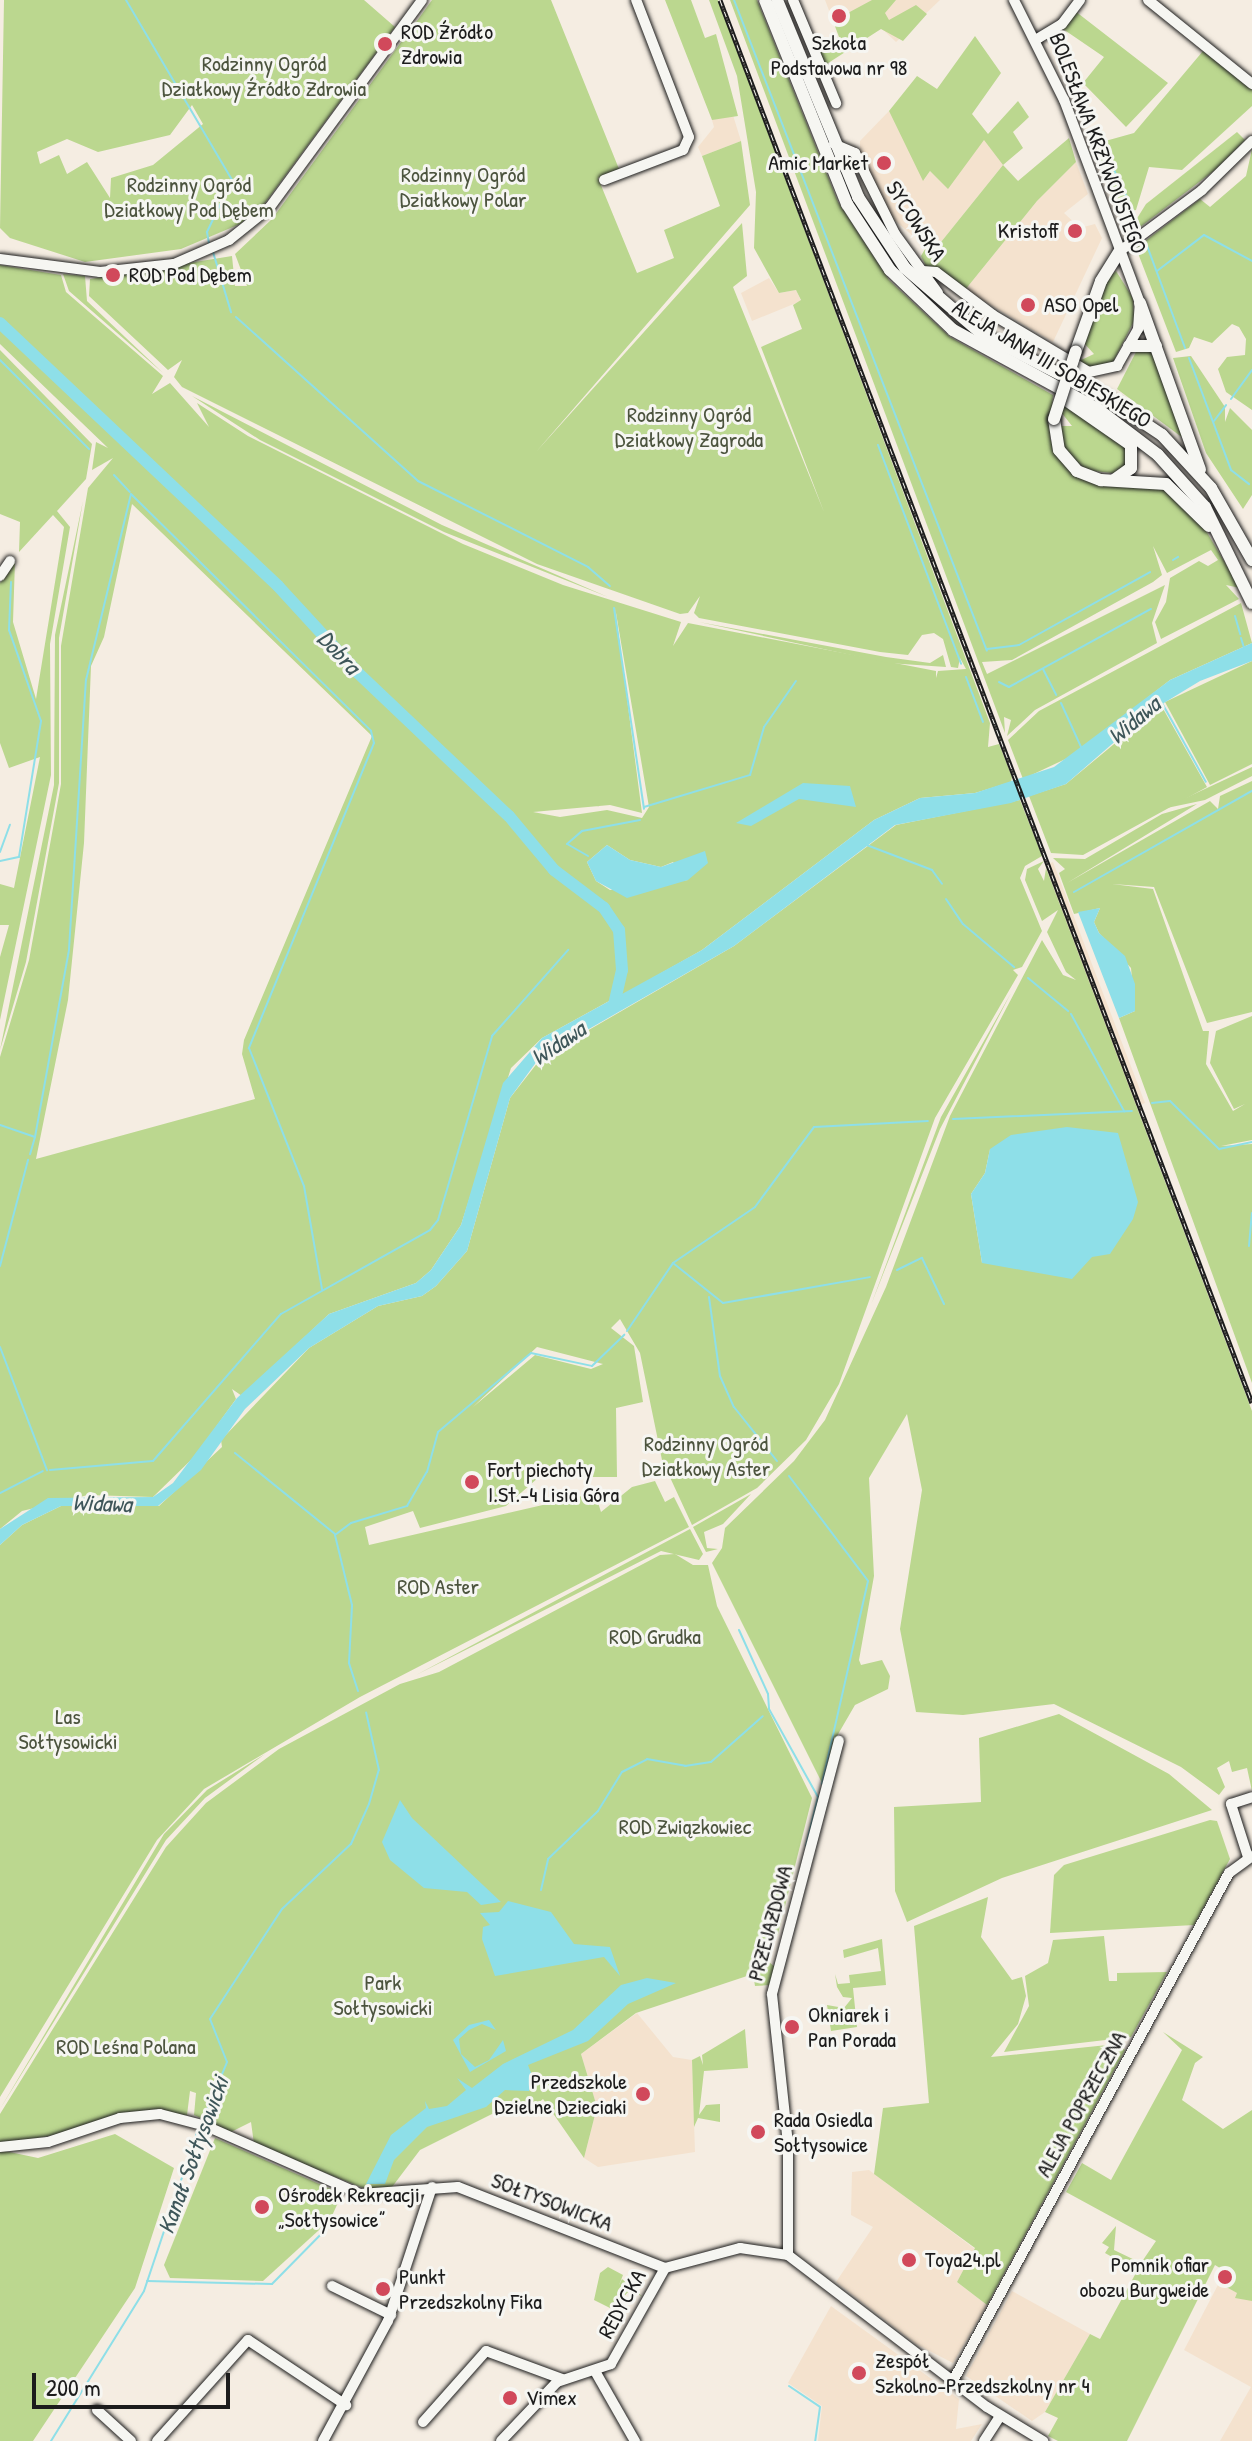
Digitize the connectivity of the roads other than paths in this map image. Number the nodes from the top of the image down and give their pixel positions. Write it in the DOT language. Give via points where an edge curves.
graph roads {
  1 [pos="422,0"];
  2 [pos="636,0"];
  3 [pos="765,0"];
  4 [pos="777,0"];
  5 [pos="793,0"];
  6 [pos="1014,0"];
  7 [pos="1080,0"];
  8 [pos="1148,0"];
  9 [pos="1037,39"];
  10 [pos="1252,84"];
  11 [pos="836,103"];
  12 [pos="1252,141"];
  13 [pos="834,144"];
  14 [pos="604,180"];
  15 [pos="1120,251"];
  16 [pos="0,259"];
  17 [pos="1108,268"];
  18 [pos="1127,269"];
  19 [pos="923,271"];
  20 [pos="1140,303"];
  21 [pos="947,308"];
  22 [pos="1129,346"];
  23 [pos="1156,346"];
  24 [pos="1030,375"];
  25 [pos="1202,477"];
  26 [pos="1111,480"];
  27 [pos="1252,560"];
  28 [pos="10,561"];
  29 [pos="0,576"];
  30 [pos="1245,584"];
  31 [pos="1252,603"];
  32 [pos="839,1741"];
  33 [pos="1252,1797"];
  34 [pos="1250,1857"];
  35 [pos="0,2147"];
  36 [pos="432,2187"];
  37 [pos="788,2255"];
  38 [pos="665,2268"];
  39 [pos="332,2286"];
  40 [pos="391,2315"];
  41 [pos="595,2371"];
  42 [pos="562,2379"];
  43 [pos="954,2379"];
  44 [pos="346,2405"];
  45 [pos="97,2410"];
  46 [pos="1000,2416"];
  47 [pos="423,2422"];
  48 [pos="131,2441"];
  49 [pos="157,2441"];
  50 [pos="323,2441"];
  51 [pos="501,2441"];
  52 [pos="635,2441"];
  53 [pos="984,2441"];
  54 [pos="1043,2441"];
  1 -- 16 [label="street" via="270,207 217,247 174,264 87,272"];
  2 -- 14 [label="street" via="689,137 683,150"];
  3 -- 24 [label="main road, ALEJA JANA III SOBIESKIEGO" via="839,188 871,245 941,321"];
  4 -- 13 [label="main road, ALEJA JANA III SOBIESKIEGO"];
  5 -- 11 [label="street"];
  6 -- 9 [label="street, BOLESŁAWA KRZYWOUSTEGO"];
  7 -- 9 [label="street" via="1062,24"];
  8 -- 10 [label="street"];
  9 -- 15 [label="street, BOLESŁAWA KRZYWOUSTEGO"];
  12 -- 15 [label="street" via="1202,190"];
  13 -- 19 [label="street, SYCOWSKA" via="855,153 884,215"];
  13 -- 21 [label="main road, ALEJA JANA III SOBIESKIEGO" via="883,239"];
  15 -- 17 [label="main road"];
  15 -- 18 [label="street, BOLESŁAWA KRZYWOUSTEGO"];
  17 -- 18 [label="street"];
  17 -- 26 [label="main road, bridge" via="1054,419 1055,441 1067,462 1084,475"];
  18 -- 20 [label="street, BOLESŁAWA KRZYWOUSTEGO"];
  19 -- 21 [label="street, SYCOWSKA"];
  19 -- 22 [label="street" via="936,272 1089,372 1114,368"];
  20 -- 22 [label="street"];
  20 -- 23 [label="main road"];
  21 -- 25 [label="main road, ALEJA JANA III SOBIESKIEGO" via="995,341 1138,417"];
  22 -- 23 [label="main road"];
  23 -- 25 [label="main road"];
  24 -- 26 [label="main road" via="1130,443 1131,468"];
  24 -- 30 [label="main road, ALEJA JANA III SOBIESKIEGO" via="1099,410 1158,455 1205,507"];
  25 -- 27 [label="main road"];
  26 -- 30 [label="main road" via="1157,481 1180,491"];
  28 -- 29 [label="street"];
  30 -- 31 [label="main road"];
  32 -- 37 [label="street, PRZEJAZDOWA" via="772,1994 788,2154"];
  33 -- 34 [label="street" via="1231,1804"];
  34 -- 43 [label="street, ALEJA POPRZECZNA" via="1229,1873"];
  35 -- 36 [label="street, SOŁTYSOWICKA" via="48,2142 142,2114 206,2126 366,2196"];
  36 -- 38 [label="street, SOŁTYSOWICKA" via="458,2187"];
  36 -- 40 [label="street"];
  37 -- 38 [label="street" via="740,2248"];
  37 -- 43 [label="street"];
  38 -- 41 [label="street, REDYCKA" via="611,2364"];
  39 -- 40 [label="street"];
  40 -- 44 [label="street"];
  41 -- 42 [label="street"];
  41 -- 52 [label="street"];
  42 -- 47 [label="street" via="486,2351"];
  42 -- 51 [label="street"];
  43 -- 46 [label="street"];
  44 -- 49 [label="street" via="248,2340"];
  44 -- 50 [label="street"];
  45 -- 48 [label="street"];
  46 -- 53 [label="street"];
  46 -- 54 [label="street"];
}
